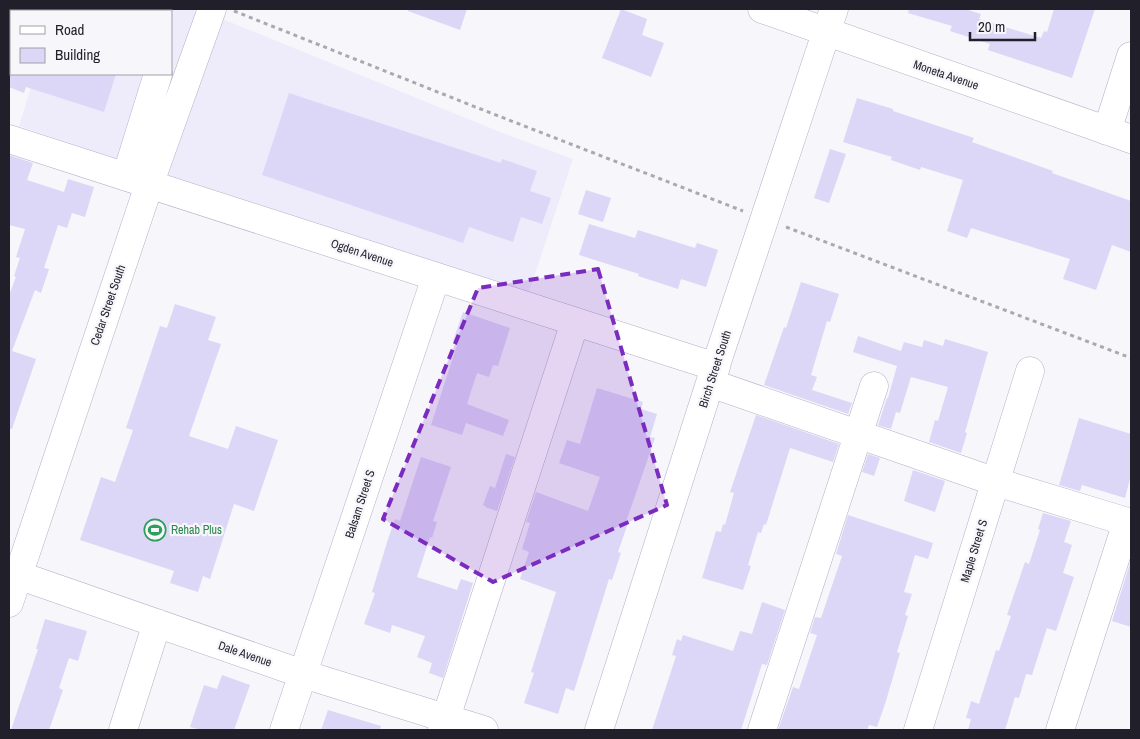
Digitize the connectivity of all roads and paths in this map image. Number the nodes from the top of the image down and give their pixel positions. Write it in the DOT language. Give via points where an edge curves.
graph roads {
  1 [pos="212,9"];
  2 [pos="229,9"];
  3 [pos="762,9"];
  4 [pos="830,21"];
  5 [pos="1131,56"];
  6 [pos="158,75"];
  7 [pos="1119,135"];
  8 [pos="9,139"];
  9 [pos="137,181"];
  10 [pos="765,219"];
  11 [pos="436,277"];
  12 [pos="575,322"];
  13 [pos="1131,358"];
  14 [pos="1030,371"];
  15 [pos="713,375"];
  16 [pos="874,386"];
  17 [pos="858,434"];
  18 [pos="996,482"];
  19 [pos="1129,522"];
  20 [pos="14,573"];
  21 [pos="9,603"];
  22 [pos="156,623"];
  23 [pos="303,674"];
  24 [pos="444,724"];
  25 [pos="123,730"];
  26 [pos="284,730"];
  27 [pos="484,730"];
  28 [pos="599,730"];
  29 [pos="762,730"];
  30 [pos="918,730"];
  31 [pos="1060,730"];
  1 -- 9 [label="street, Cedar Street South"];
  2 -- 10 [label="path"];
  3 -- 4 [label="street, Moneta Avenue"];
  4 -- 7 [label="street, Moneta Avenue"];
  4 -- 10 [label="street, Birch Street South"];
  5 -- 7 [label="street"];
  6 -- 9 [label="street"];
  8 -- 9 [label="street, Ogden Avenue"];
  9 -- 11 [label="street, Ogden Avenue"];
  9 -- 20 [label="street, Cedar Street South"];
  10 -- 13 [label="path"];
  10 -- 15 [label="street, Birch Street South"];
  11 -- 12 [label="street, Ogden Avenue"];
  11 -- 23 [label="street, Balsam Street S"];
  12 -- 15 [label="street, Ogden Avenue"];
  12 -- 24 [label="street"];
  14 -- 18 [label="street, Maple Street S"];
  15 -- 17 [label="street, Ogden Avenue"];
  15 -- 28 [label="street, Birch Street South"];
  16 -- 17 [label="street"];
  17 -- 18 [label="street, Ogden Avenue"];
  17 -- 29 [label="street"];
  18 -- 19 [label="street, Ogden Avenue"];
  18 -- 30 [label="street, Maple Street S"];
  19 -- 31 [label="street"];
  20 -- 21 [label="street, Cedar Street South"];
  20 -- 22 [label="street, Dale Avenue"];
  22 -- 23 [label="street, Dale Avenue"];
  22 -- 25 [label="street"];
  23 -- 24 [label="street, Dale Avenue"];
  23 -- 26 [label="street, Balsam Street S"];
  24 -- 27 [label="street, Dale Avenue"];
}
